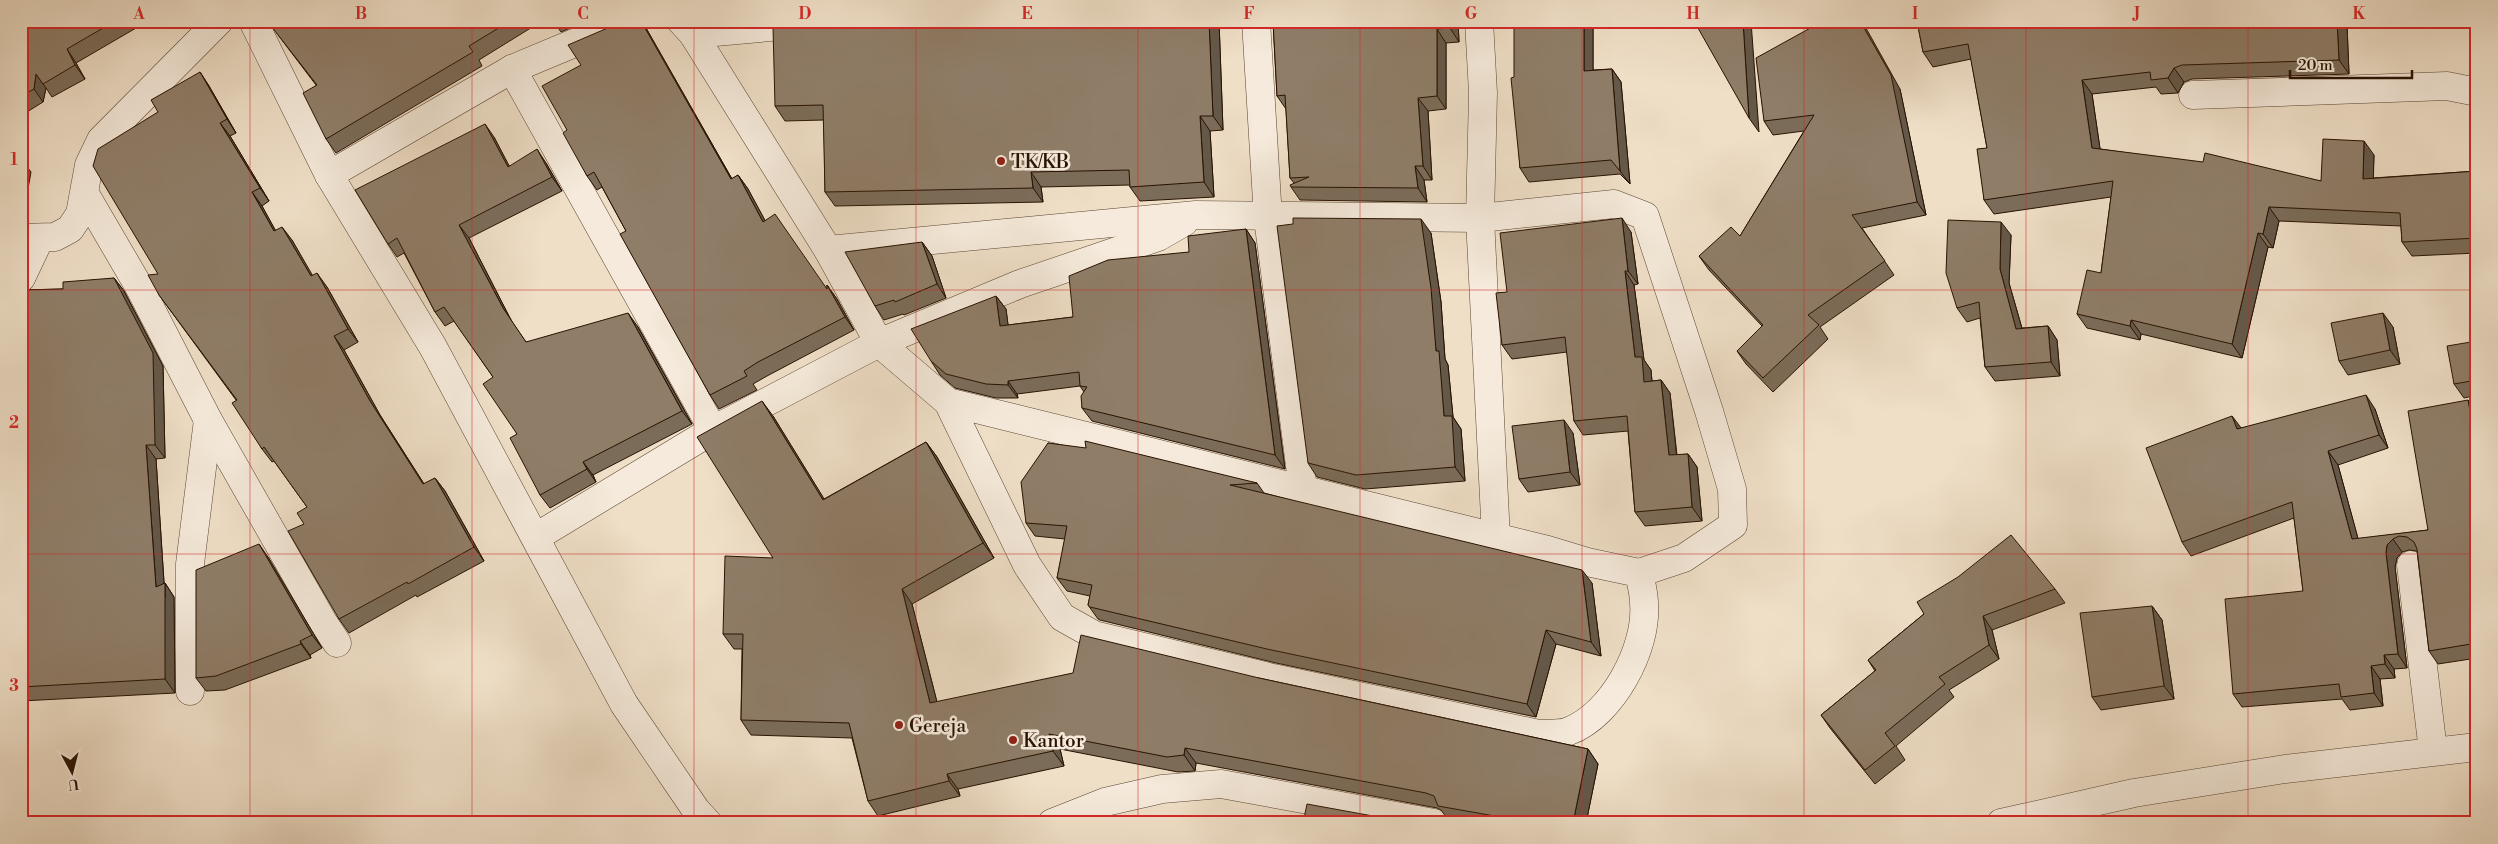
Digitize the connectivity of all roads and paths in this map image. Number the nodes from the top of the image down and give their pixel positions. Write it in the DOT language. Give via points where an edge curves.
graph roads {
  1 [pos="219,21"];
  2 [pos="253,21"];
  3 [pos="627,21"];
  4 [pos="837,21"];
  5 [pos="1256,21"];
  6 [pos="1479,21"];
  7 [pos="687,28"];
  8 [pos="512,69"];
  9 [pos="2477,92"];
  10 [pos="2193,95"];
  11 [pos="329,175"];
  12 [pos="85,194"];
  13 [pos="1196,216"];
  14 [pos="1268,218"];
  15 [pos="1480,218"];
  16 [pos="30,238"];
  17 [pos="828,250"];
  18 [pos="21,278"];
  19 [pos="879,343"];
  20 [pos="948,402"];
  21 [pos="208,420"];
  22 [pos="713,430"];
  23 [pos="1303,489"];
  24 [pos="536,537"];
  25 [pos="1496,538"];
  26 [pos="2411,565"];
  27 [pos="1639,573"];
  28 [pos="337,643"];
  29 [pos="190,691"];
  30 [pos="2477,747"];
  31 [pos="2433,751"];
  32 [pos="1309,812"];
  33 [pos="708,823"];
  34 [pos="1052,823"];
  35 [pos="1433,823"];
  36 [pos="2001,823"];
  1 -- 12 [label="street" via="101,140 89,165"];
  2 -- 11 [label="street"];
  3 -- 8 [label="street"];
  4 -- 7 [label="street"];
  5 -- 14 [label="street"];
  6 -- 15 [label="street" via="1483,92"];
  7 -- 17 [label="street"];
  8 -- 11 [label="street"];
  8 -- 22 [label="street"];
  9 -- 10 [label="street" via="2447,86"];
  11 -- 24 [label="street" via="433,347"];
  12 -- 16 [label="street" via="80,214 70,229 55,237"];
  12 -- 21 [label="street" via="141,290"];
  13 -- 14 [label="street"];
  13 -- 17 [label="street"];
  13 -- 19 [label="street" via="1158,237 1020,284"];
  14 -- 15 [label="street"];
  14 -- 23 [label="street"];
  15 -- 25 [label="street"];
  15 -- 27 [label="street" via="1614,204 1645,216 1732,489 1733,525 1684,558"];
  16 -- 18 [label="street"];
  17 -- 19 [label="street"];
  19 -- 20 [label="street"];
  19 -- 22 [label="street"];
  20 -- 23 [label="street"];
  20 -- 27 [label="street" via="1026,565 1062,617 1094,635 1273,678 1539,734 1568,732 1595,717 1616,692 1631,665 1645,605"];
  21 -- 28 [label="street"];
  21 -- 29 [label="street" via="190,564"];
  22 -- 24 [label="street"];
  23 -- 25 [label="street"];
  24 -- 33 [label="street" via="624,704"];
  25 -- 27 [label="street"];
  26 -- 31 [label="street"];
  30 -- 31 [label="street"];
  31 -- 36 [label="street" via="2285,769 2134,793"];
  32 -- 34 [label="street" via="1221,784 1162,788 1105,802"];
  32 -- 35 [label="street"];
}
